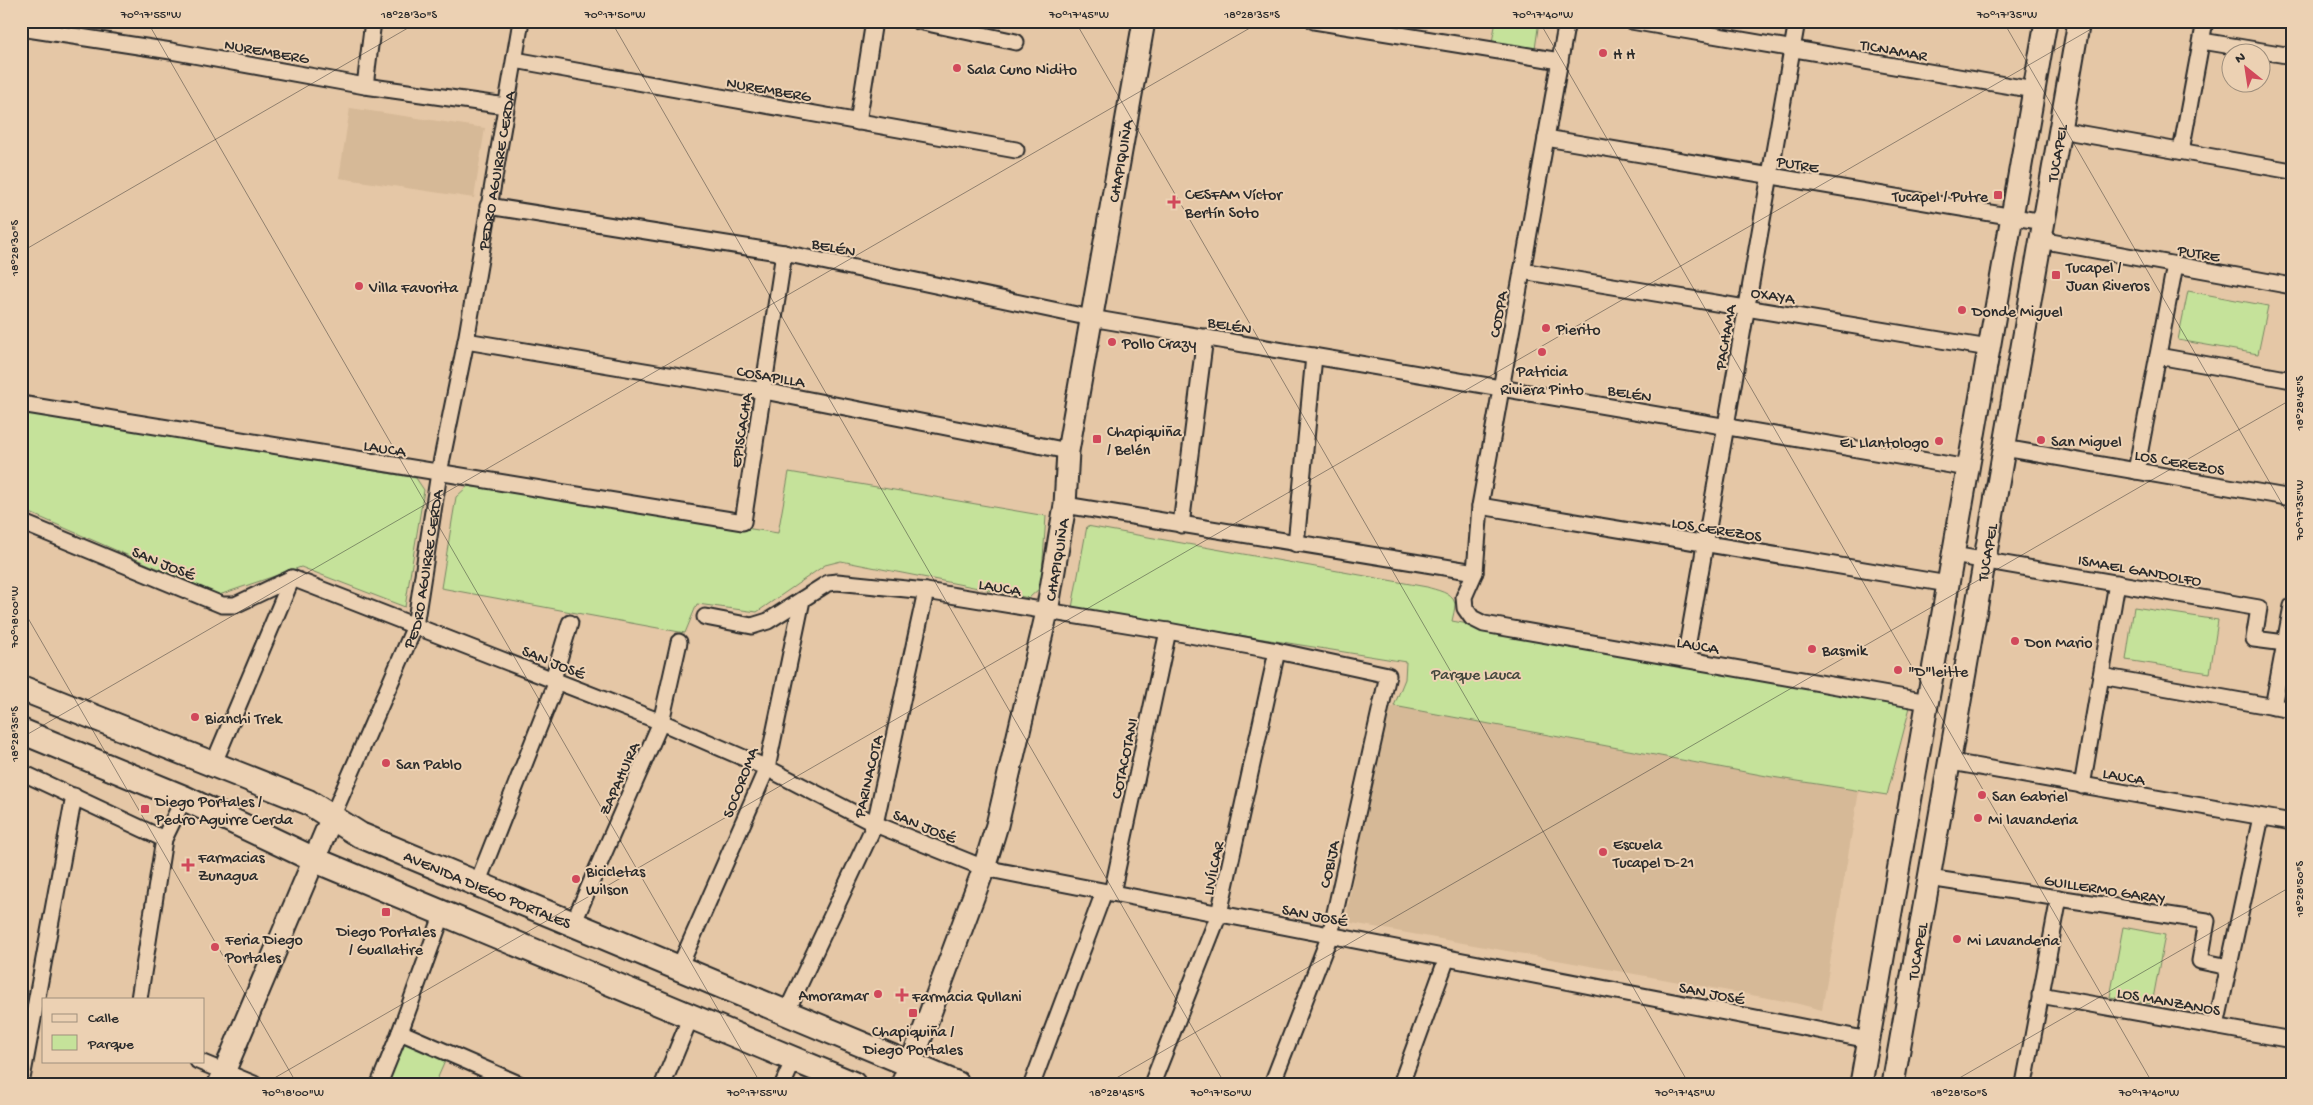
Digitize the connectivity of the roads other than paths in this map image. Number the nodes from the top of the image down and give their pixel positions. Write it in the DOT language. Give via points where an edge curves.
graph roads {
  1 [pos="373,21"];
  2 [pos="521,21"];
  3 [pos="874,21"];
  4 [pos="918,21"];
  5 [pos="1144,21"];
  6 [pos="1314,21"];
  7 [pos="1567,21"];
  8 [pos="1631,21"];
  9 [pos="1797,21"];
  10 [pos="2046,21"];
  11 [pos="2079,21"];
  12 [pos="2205,21"];
  13 [pos="21,28"];
  14 [pos="2202,41"];
  15 [pos="1016,42"];
  16 [pos="1792,49"];
  17 [pos="2292,56"];
  18 [pos="515,60"];
  19 [pos="1560,61"];
  20 [pos="365,86"];
  21 [pos="2034,90"];
  22 [pos="506,106"];
  23 [pos="858,122"];
  24 [pos="2060,130"];
  25 [pos="1546,138"];
  26 [pos="1016,150"];
  27 [pos="2181,151"];
  28 [pos="2292,171"];
  29 [pos="1770,176"];
  30 [pos="488,206"];
  31 [pos="2012,217"];
  32 [pos="2042,231"];
  33 [pos="784,253"];
  34 [pos="2175,265"];
  35 [pos="1522,271"];
  36 [pos="2292,286"];
  37 [pos="1747,308"];
  38 [pos="1090,318"];
  39 [pos="1205,337"];
  40 [pos="466,341"];
  41 [pos="1989,348"];
  42 [pos="1314,356"];
  43 [pos="2158,356"];
  44 [pos="2292,380"];
  45 [pos="1502,388"];
  46 [pos="764,391"];
  47 [pos="21,404"];
  48 [pos="1726,426"];
  49 [pos="2004,448"];
  50 [pos="1068,451"];
  51 [pos="1968,468"];
  52 [pos="2136,471"];
  53 [pos="439,473"];
  54 [pos="2292,498"];
  55 [pos="1065,505"];
  56 [pos="1480,506"];
  57 [pos="21,522"];
  58 [pos="743,522"];
  59 [pos="1181,525"];
  60 [pos="1296,544"];
  61 [pos="1705,544"];
  62 [pos="1953,555"];
  63 [pos="1984,561"];
  64 [pos="1475,572"];
  65 [pos="292,578"];
  66 [pos="2117,583"];
  67 [pos="1948,584"];
  68 [pos="926,591"];
  69 [pos="802,600"];
  70 [pos="2292,606"];
  71 [pos="1467,611"];
  72 [pos="1047,612"];
  73 [pos="705,617"];
  74 [pos="570,623"];
  75 [pos="415,626"];
  76 [pos="1168,631"];
  77 [pos="679,642"];
  78 [pos="2285,643"];
  79 [pos="1277,651"];
  80 [pos="1685,659"];
  81 [pos="1388,675"];
  82 [pos="2101,676"];
  83 [pos="555,680"];
  84 [pos="21,688"];
  85 [pos="1928,702"];
  86 [pos="2273,707"];
  87 [pos="2292,710"];
  88 [pos="661,722"];
  89 [pos="21,731"];
  90 [pos="1951,762"];
  91 [pos="213,765"];
  92 [pos="767,768"];
  93 [pos="21,772"];
  94 [pos="2082,786"];
  95 [pos="74,796"];
  96 [pos="184,798"];
  97 [pos="332,817"];
  98 [pos="2261,817"];
  99 [pos="2292,822"];
  100 [pos="875,824"];
  101 [pos="164,840"];
  102 [pos="315,860"];
  103 [pos="984,868"];
  104 [pos="1929,878"];
  105 [pos="477,884"];
  106 [pos="1108,892"];
  107 [pos="2059,898"];
  108 [pos="443,913"];
  109 [pos="1219,914"];
  110 [pos="573,924"];
  111 [pos="1330,935"];
  112 [pos="1447,958"];
  113 [pos="2229,967"];
  114 [pos="679,968"];
  115 [pos="2040,996"];
  116 [pos="139,998"];
  117 [pos="786,1013"];
  118 [pos="691,1016"];
  119 [pos="2216,1026"];
  120 [pos="400,1032"];
  121 [pos="1869,1040"];
  122 [pos="2292,1040"];
  123 [pos="794,1059"];
  124 [pos="199,1062"];
  125 [pos="906,1074"];
  126 [pos="221,1078"];
  127 [pos="21,1084"];
  128 [pos="254,1084"];
  129 [pos="379,1084"];
  130 [pos="518,1084"];
  131 [pos="663,1084"];
  132 [pos="783,1084"];
  133 [pos="853,1084"];
  134 [pos="957,1084"];
  135 [pos="1032,1084"];
  136 [pos="1152,1084"];
  137 [pos="1272,1084"];
  138 [pos="1401,1084"];
  139 [pos="1861,1084"];
  140 [pos="1893,1084"];
  141 [pos="2024,1084"];
  1 -- 20 [label="street"];
  2 -- 18 [label="street, PEDRO AGUIRRE CERDA"];
  3 -- 23 [label="street"];
  4 -- 15 [label="street"];
  5 -- 38 [label="main road, CHAPIQUIÑA"];
  6 -- 19 [label="street"];
  7 -- 19 [label="street, CODPA"];
  8 -- 16 [label="street, TICNAMAR"];
  9 -- 16 [label="street, PACHAMA"];
  10 -- 21 [label="main road, TUCAPEL"];
  11 -- 24 [label="main road, TUCAPEL"];
  12 -- 14 [label="street"];
  13 -- 20 [label="street, NUREMBERG"];
  14 -- 17 [label="street"];
  14 -- 27 [label="street"];
  16 -- 21 [label="street, TICNAMAR"];
  16 -- 29 [label="street, PACHAMA"];
  18 -- 22 [label="street, PEDRO AGUIRRE CERDA"];
  18 -- 23 [label="street, NUREMBERG"];
  19 -- 25 [label="street, CODPA"];
  20 -- 22 [label="street, NUREMBERG"];
  21 -- 31 [label="main road, TUCAPEL"];
  22 -- 30 [label="street, PEDRO AGUIRRE CERDA"];
  23 -- 26 [label="street, NUREMBERG"];
  24 -- 27 [label="street"];
  24 -- 32 [label="main road, TUCAPEL"];
  25 -- 29 [label="street, PUTRE"];
  25 -- 35 [label="street, CODPA"];
  27 -- 28 [label="street"];
  29 -- 31 [label="street, PUTRE"];
  29 -- 37 [label="street, PACHAMA"];
  30 -- 33 [label="street, BELÉN"];
  30 -- 40 [label="street, PEDRO AGUIRRE CERDA"];
  31 -- 32 [label="street, PUTRE"];
  31 -- 41 [label="main road, TUCAPEL"];
  32 -- 34 [label="street, PUTRE"];
  32 -- 49 [label="main road, TUCAPEL"];
  33 -- 38 [label="street, BELÉN"];
  33 -- 46 [label="street, EPISCACHA"];
  34 -- 36 [label="street, PUTRE"];
  34 -- 43 [label="street"];
  35 -- 37 [label="street, OXAYA"];
  35 -- 45 [label="street, CODPA"];
  37 -- 41 [label="street, OXAYA"];
  37 -- 48 [label="street, PACHAMA"];
  38 -- 39 [label="street, BELÉN"];
  38 -- 50 [label="main road, CHAPIQUIÑA"];
  39 -- 42 [label="street, BELÉN"];
  39 -- 59 [label="street"];
  40 -- 46 [label="street, COSAPILLA"];
  40 -- 53 [label="street, PEDRO AGUIRRE CERDA"];
  41 -- 51 [label="main road, TUCAPEL"];
  42 -- 45 [label="street, BELÉN"];
  42 -- 60 [label="street"];
  43 -- 44 [label="street"];
  43 -- 52 [label="street"];
  45 -- 48 [label="street, BELÉN"];
  45 -- 56 [label="street, CODPA"];
  46 -- 50 [label="street, COSAPILLA"];
  46 -- 58 [label="street, EPISCACHA"];
  47 -- 53 [label="street, LAUCA"];
  48 -- 51 [label="street, BELÉN"];
  48 -- 61 [label="street, PACHAMA"];
  49 -- 52 [label="street, LOS CEREZOS"];
  49 -- 63 [label="main road, TUCAPEL"];
  50 -- 55 [label="main road, CHAPIQUIÑA"];
  51 -- 62 [label="main road, TUCAPEL"];
  52 -- 54 [label="street, LOS CEREZOS"];
  53 -- 58 [label="street, LAUCA"];
  53 -- 75 [label="street, PEDRO AGUIRRE CERDA"];
  55 -- 59 [label="street"];
  55 -- 72 [label="main road, CHAPIQUIÑA"];
  56 -- 61 [label="street, LOS CEREZOS"];
  56 -- 64 [label="street, CODPA"];
  57 -- 65 [label="street, SAN JOSÉ" via="222,605 235,605"];
  59 -- 60 [label="street"];
  60 -- 64 [label="street"];
  61 -- 67 [label="street, LOS CEREZOS"];
  61 -- 80 [label="street, PACHAMA"];
  62 -- 63 [label="street, ISMAEL GANDOLFO"];
  62 -- 67 [label="main road, TUCAPEL"];
  63 -- 66 [label="street, ISMAEL GANDOLFO"];
  63 -- 90 [label="main road, TUCAPEL"];
  64 -- 71 [label="street, CODPA" via="1464,597"];
  65 -- 75 [label="street, SAN JOSÉ"];
  65 -- 91 [label="street"];
  66 -- 78 [label="street, ISMAEL GANDOLFO" via="2259,608 2254,638"];
  66 -- 82 [label="street"];
  67 -- 85 [label="main road, TUCAPEL"];
  68 -- 69 [label="street, LAUCA" via="832,582"];
  68 -- 72 [label="street, LAUCA"];
  68 -- 100 [label="street, PARINACOTA"];
  69 -- 73 [label="street, LAUCA" via="758,626"];
  69 -- 92 [label="street, SOCOROMA"];
  70 -- 78 [label="street"];
  71 -- 80 [label="street, LAUCA" via="1472,618 1484,624"];
  72 -- 76 [label="street, LAUCA"];
  72 -- 103 [label="main road, CHAPIQUIÑA"];
  74 -- 83 [label="street"];
  75 -- 83 [label="street, SAN JOSÉ"];
  75 -- 97 [label="street, PEDRO AGUIRRE CERDA"];
  76 -- 79 [label="street, LAUCA"];
  76 -- 106 [label="street, COTACOTANI"];
  77 -- 88 [label="street, ZAPAHUIRA"];
  78 -- 86 [label="street"];
  79 -- 81 [label="street, LAUCA"];
  79 -- 109 [label="street, LIVÍLCAR"];
  80 -- 85 [label="street, LAUCA"];
  81 -- 111 [label="street, COBIJA"];
  82 -- 86 [label="street"];
  82 -- 94 [label="street"];
  83 -- 88 [label="street, SAN JOSÉ"];
  83 -- 105 [label="street"];
  84 -- 91 [label="main road, AVENIDA DIEGO PORTALES"];
  85 -- 121 [label="main road, TUCAPEL"];
  86 -- 87 [label="street"];
  88 -- 92 [label="street, SAN JOSÉ"];
  88 -- 110 [label="street, ZAPAHUIRA"];
  89 -- 96 [label="main road"];
  90 -- 94 [label="street, LAUCA"];
  90 -- 104 [label="main road, TUCAPEL"];
  91 -- 97 [label="main road, AVENIDA DIEGO PORTALES" via="308,802"];
  92 -- 100 [label="street, SAN JOSÉ"];
  92 -- 114 [label="street, SOCOROMA"];
  93 -- 95 [label="street"];
  94 -- 98 [label="street, LAUCA"];
  95 -- 101 [label="street"];
  95 -- 127 [label="street"];
  96 -- 101 [label="street"];
  96 -- 102 [label="main road"];
  97 -- 102 [label="main road, PEDRO AGUIRRE CERDA"];
  97 -- 105 [label="main road, AVENIDA DIEGO PORTALES" via="360,835"];
  98 -- 99 [label="street, LAUCA"];
  98 -- 113 [label="street"];
  100 -- 103 [label="street, SAN JOSÉ"];
  100 -- 117 [label="street, PARINACOTA"];
  101 -- 116 [label="street"];
  102 -- 108 [label="main road"];
  102 -- 126 [label="main road, PEDRO AGUIRRE CERDA"];
  103 -- 106 [label="street, SAN JOSÉ"];
  103 -- 125 [label="main road, CHAPIQUIÑA"];
  104 -- 107 [label="street, GUILLERMO GARAY"];
  104 -- 140 [label="main road, TUCAPEL"];
  105 -- 110 [label="main road, AVENIDA DIEGO PORTALES"];
  106 -- 109 [label="street, SAN JOSÉ"];
  106 -- 135 [label="street, COTACOTANI"];
  107 -- 113 [label="street, GUILLERMO GARAY" via="2207,921 2200,961"];
  107 -- 115 [label="street"];
  108 -- 118 [label="main road"];
  108 -- 120 [label="street"];
  109 -- 111 [label="street, SAN JOSÉ"];
  109 -- 136 [label="street, LIVÍLCAR"];
  110 -- 114 [label="main road, AVENIDA DIEGO PORTALES"];
  111 -- 112 [label="street, SAN JOSÉ"];
  111 -- 137 [label="street, COBIJA"];
  112 -- 121 [label="street, SAN JOSÉ"];
  112 -- 138 [label="street"];
  113 -- 119 [label="street"];
  114 -- 117 [label="main road, AVENIDA DIEGO PORTALES"];
  115 -- 119 [label="street, LOS MANZANOS"];
  115 -- 141 [label="street"];
  117 -- 125 [label="main road, AVENIDA DIEGO PORTALES"];
  118 -- 123 [label="main road"];
  118 -- 131 [label="street"];
  119 -- 122 [label="street, LOS MANZANOS"];
  120 -- 129 [label="street"];
  120 -- 130 [label="street"];
  121 -- 139 [label="main road, TUCAPEL"];
  123 -- 132 [label="street"];
  123 -- 133 [label="main road"];
  124 -- 126 [label="street"];
  125 -- 134 [label="main road, AVENIDA DIEGO PORTALES"];
  126 -- 128 [label="street"];
}
